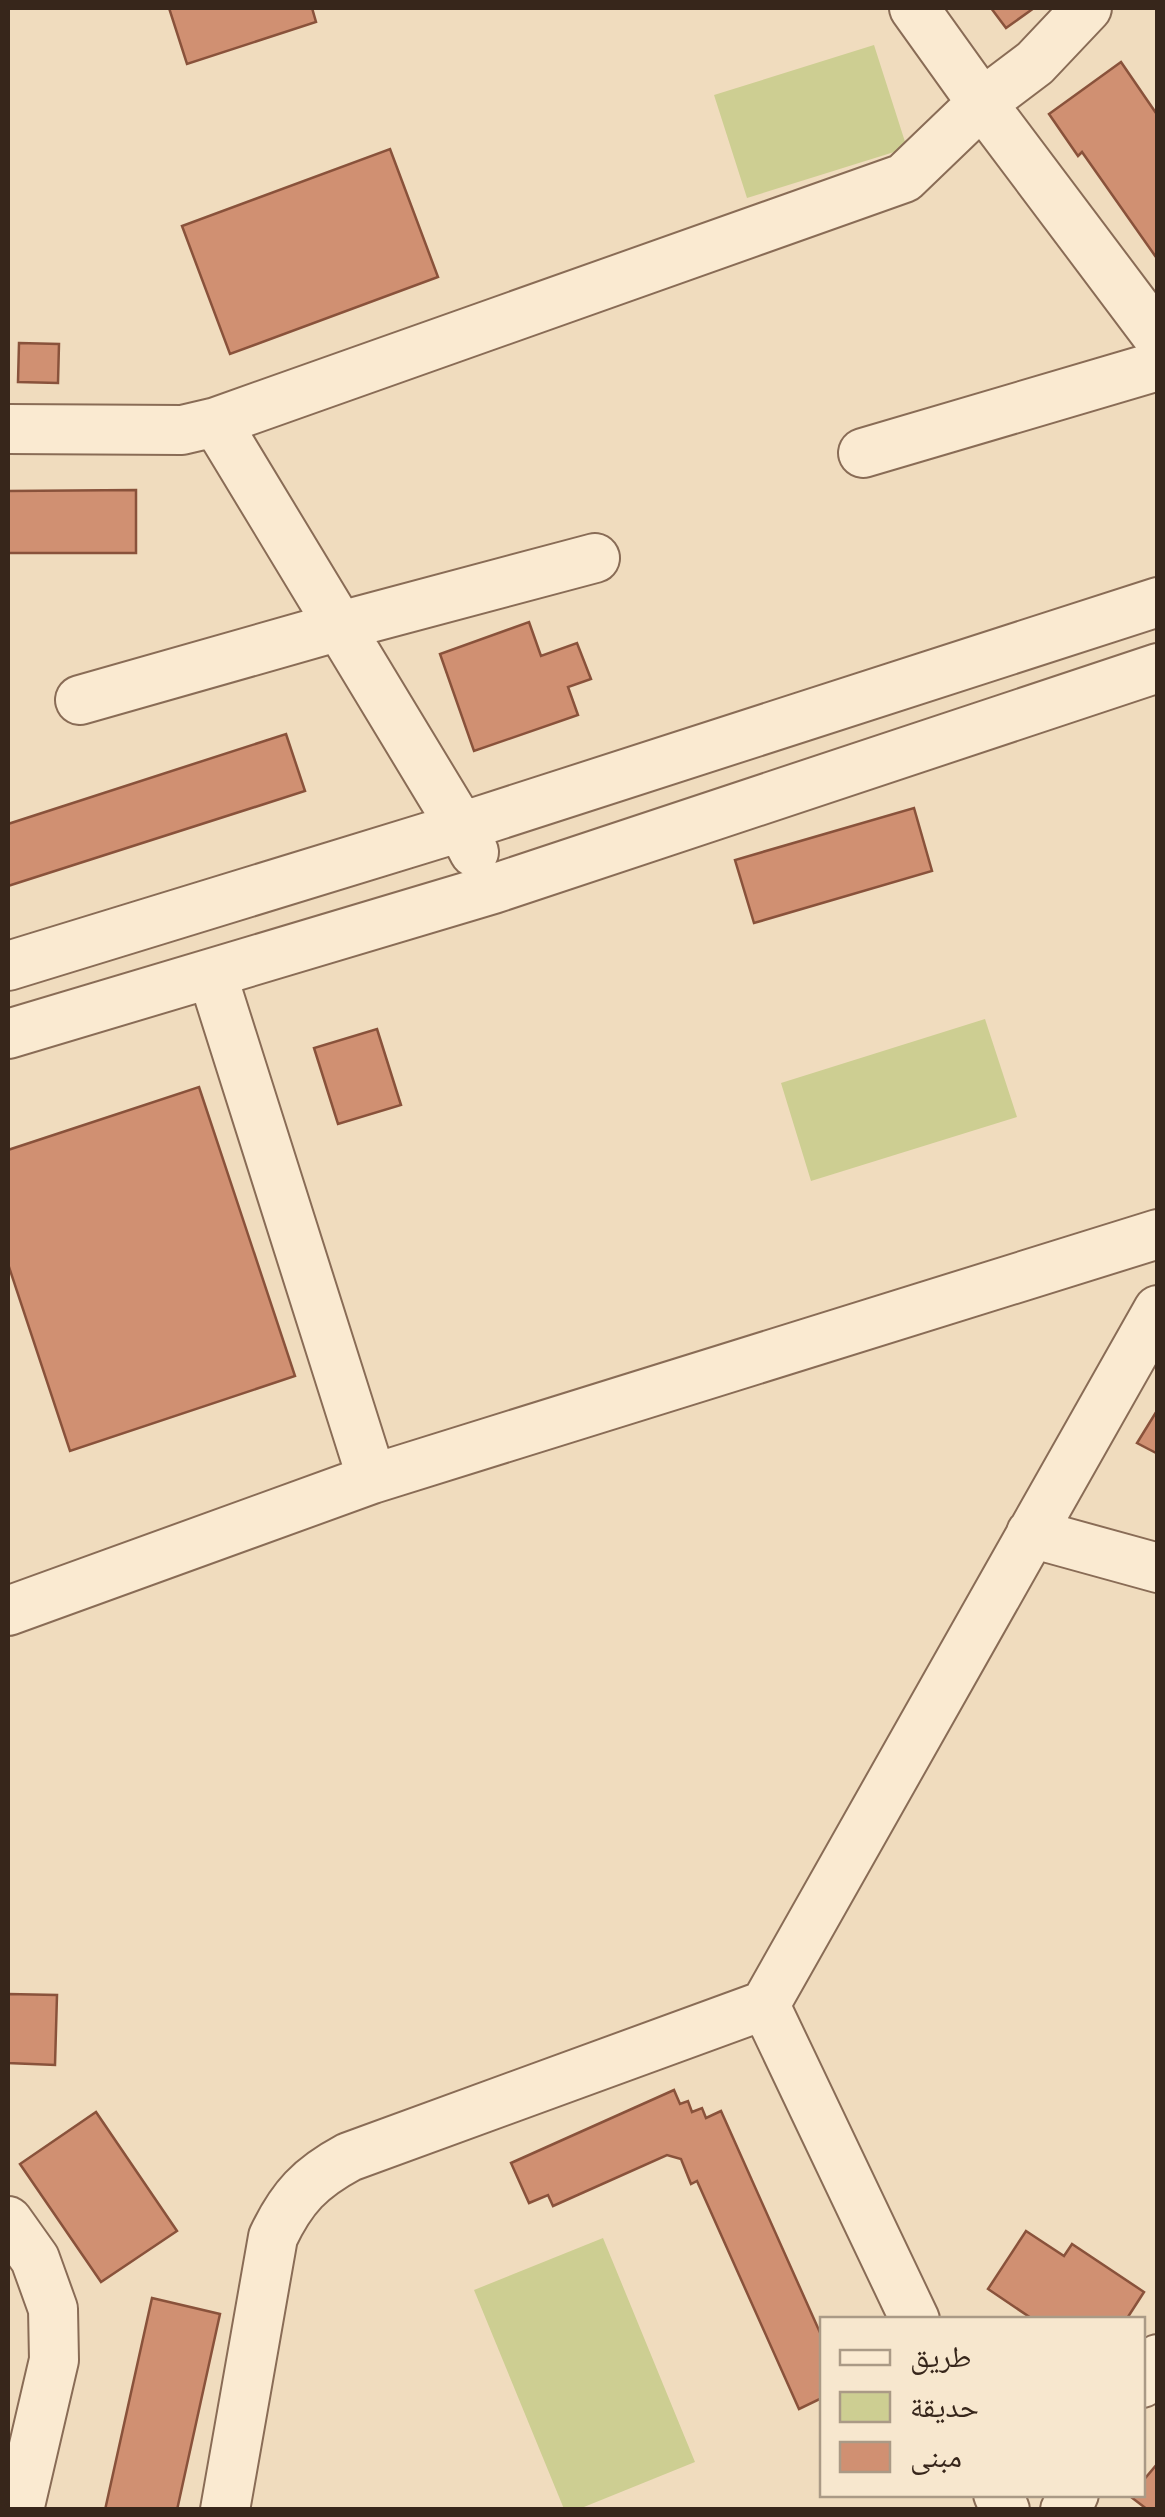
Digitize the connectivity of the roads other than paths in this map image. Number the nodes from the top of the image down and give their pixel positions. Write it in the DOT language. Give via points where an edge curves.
graph roads {
  1 [pos="914,8"];
  2 [pos="1087,8"];
  3 [pos="982,103"];
  4 [pos="1158,337"];
  5 [pos="1158,366"];
  6 [pos="216,422"];
  7 [pos="8,429"];
  8 [pos="864,454"];
  9 [pos="594,558"];
  10 [pos="1158,602"];
  11 [pos="340,626"];
  12 [pos="1158,668"];
  13 [pos="80,700"];
  14 [pos="462,827"];
  15 [pos="493,889"];
  16 [pos="8,966"];
  17 [pos="212,974"];
  18 [pos="8,1034"];
  19 [pos="1158,1234"];
  20 [pos="1158,1310"];
  21 [pos="372,1479"];
  22 [pos="1032,1533"];
  23 [pos="1158,1568"];
  24 [pos="8,1611"];
  25 [pos="766,2004"];
  26 [pos="8,2221"];
  27 [pos="914,2317"];
  28 [pos="19,2510"];
  29 [pos="225,2510"];
  1 -- 3 [label="street"];
  2 -- 3 [label="street" via="1034,63"];
  3 -- 4 [label="street"];
  3 -- 6 [label="street" via="904,178"];
  5 -- 8 [label="street"];
  6 -- 7 [label="street" via="182,430"];
  6 -- 11 [label="street"];
  9 -- 11 [label="street"];
  10 -- 14 [label="street"];
  11 -- 13 [label="street"];
  11 -- 14 [label="street"];
  12 -- 15 [label="street"];
  14 -- 15 [label="street"];
  14 -- 16 [label="street"];
  15 -- 17 [label="street"];
  17 -- 18 [label="street"];
  17 -- 21 [label="street"];
  19 -- 21 [label="street"];
  20 -- 22 [label="street"];
  21 -- 24 [label="street"];
  22 -- 23 [label="street"];
  22 -- 25 [label="street"];
  25 -- 27 [label="street"];
  25 -- 29 [label="street" via="349,2157 302,2189 273,2238"];
  26 -- 28 [label="street" via="35,2259 52,2308 54,2360"];
}
